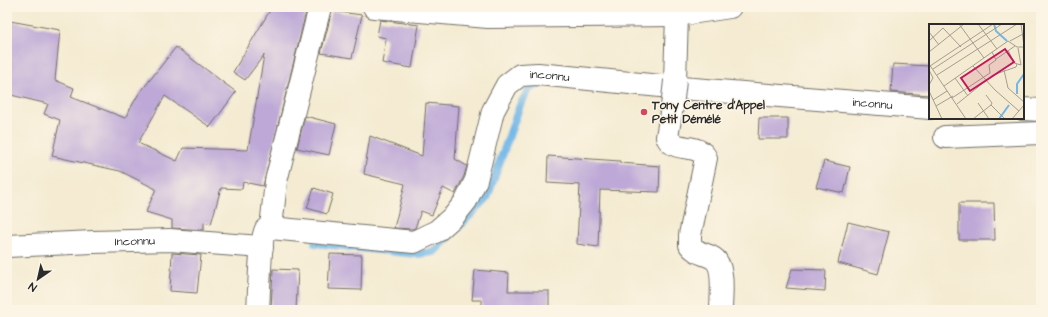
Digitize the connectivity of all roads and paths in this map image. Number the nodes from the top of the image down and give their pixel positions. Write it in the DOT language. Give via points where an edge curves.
graph roads {
  1 [pos="320,7"];
  2 [pos="374,7"];
  3 [pos="730,7"];
  4 [pos="676,11"];
  5 [pos="929,108"];
  6 [pos="1024,109"];
  7 [pos="1041,110"];
  8 [pos="1041,133"];
  9 [pos="945,137"];
  10 [pos="265,238"];
  11 [pos="7,246"];
  12 [pos="258,310"];
  13 [pos="721,310"];
  1 -- 10 [label="street" via="276,181"];
  2 -- 4 [label="street" via="488,16"];
  3 -- 4 [label="street"];
  4 -- 13 [label="street, bridge" via="675,82 667,137 670,143 698,150 706,158 690,245 698,253 718,262 721,269"];
  5 -- 10 [label="street, inconnu" via="538,74 520,75 506,85 493,111 476,180 466,201 438,231 414,242"];
  6 -- 7 [label="street"];
  8 -- 9 [label="street"];
  10 -- 11 [label="street, Inconnu"];
  10 -- 12 [label="street"];
}
